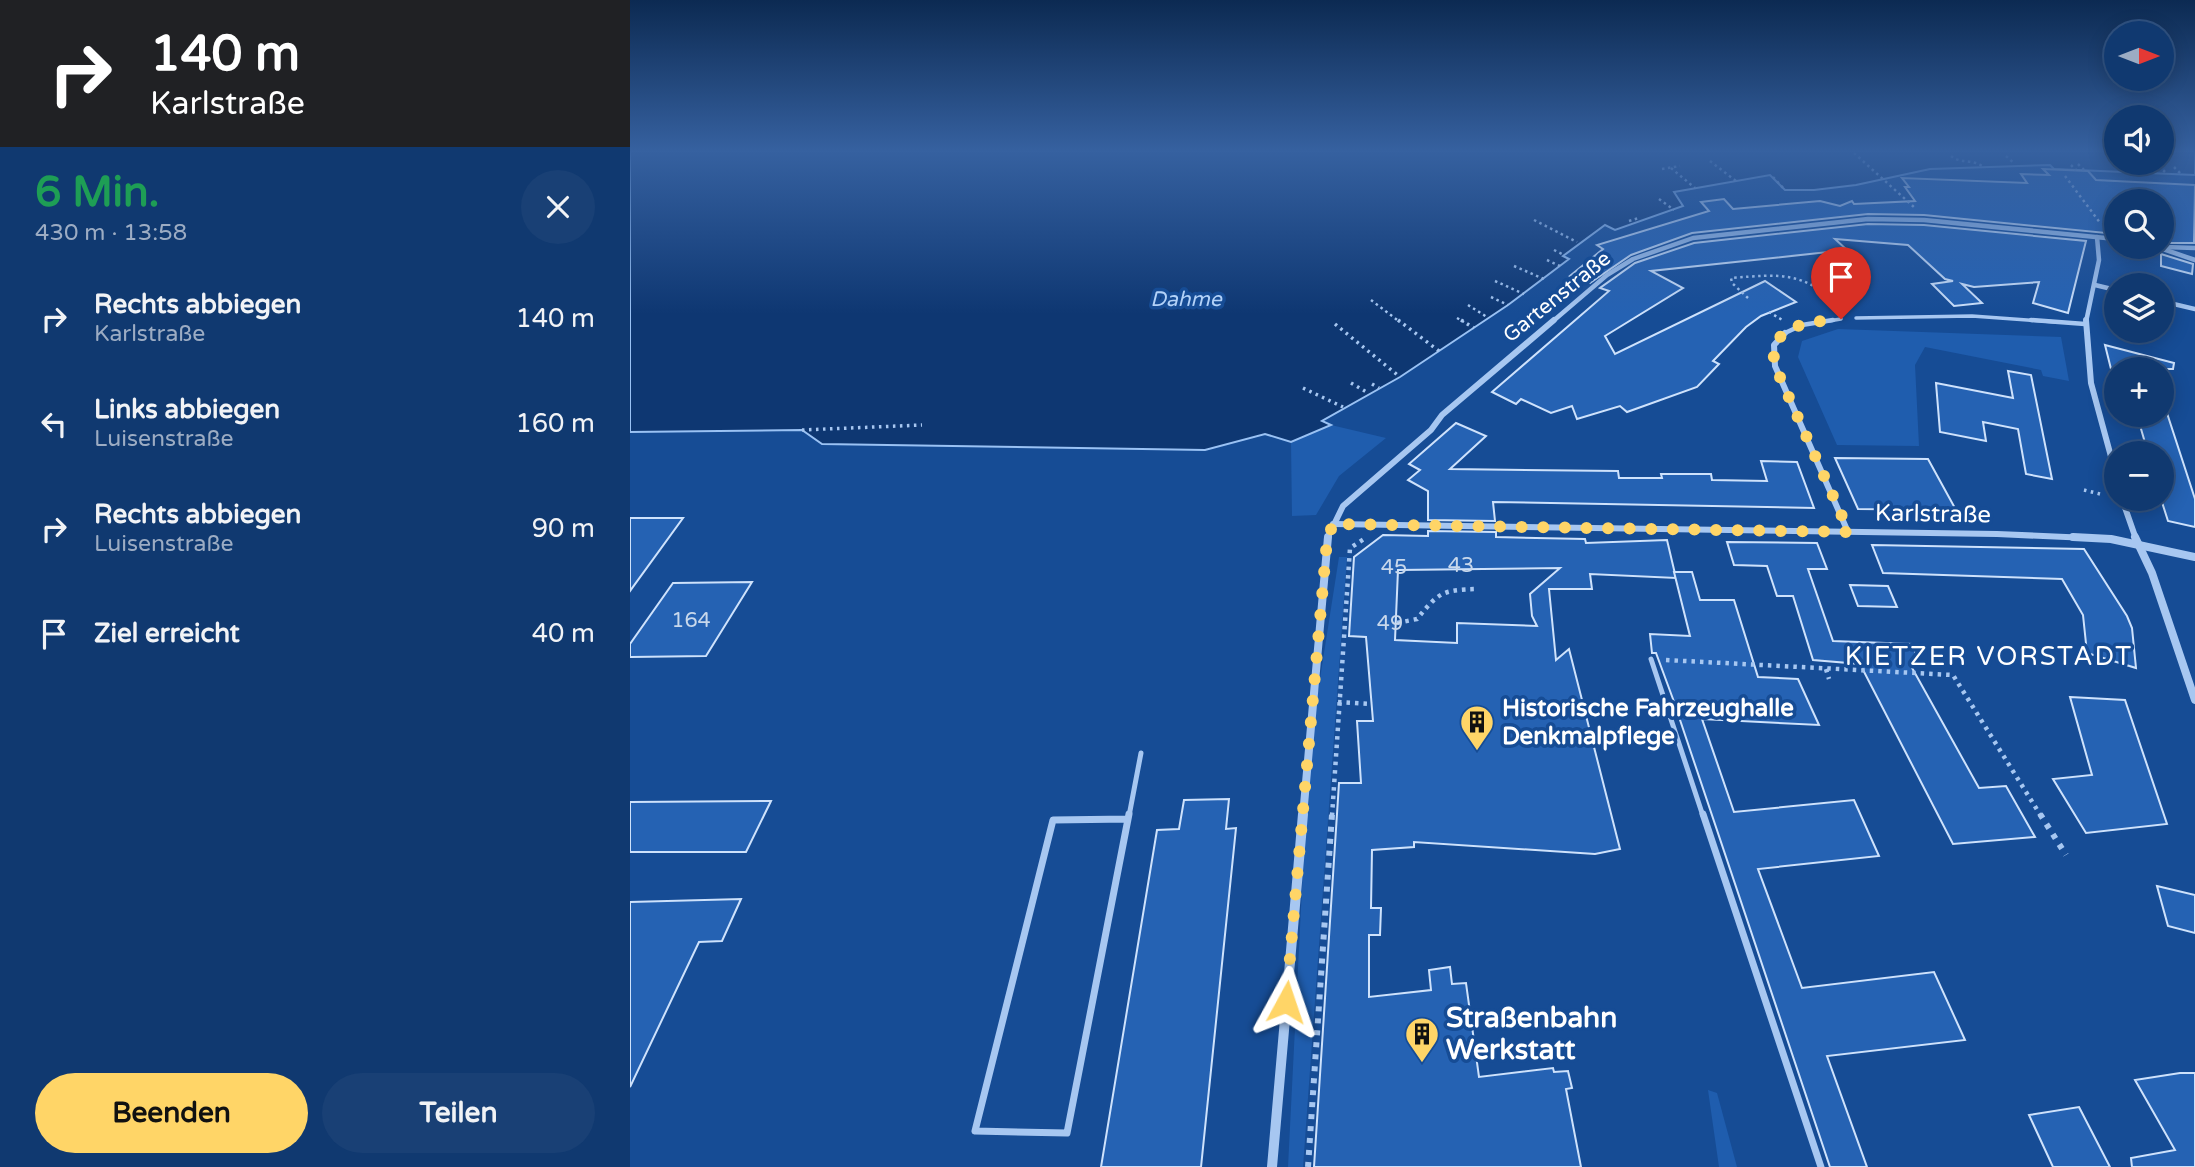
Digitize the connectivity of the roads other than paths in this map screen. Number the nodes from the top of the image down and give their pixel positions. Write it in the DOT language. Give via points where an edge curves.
graph roads {
  1 [pos="2097,237"];
  2 [pos="2104,238"];
  3 [pos="2174,247"];
  4 [pos="2195,248"];
  5 [pos="2174,252"];
  6 [pos="2195,260"];
  7 [pos="2095,285"];
  8 [pos="2104,287"];
  9 [pos="2174,304"];
  10 [pos="2195,309"];
  11 [pos="1856,318"];
  12 [pos="1841,319"];
  13 [pos="2085,324"];
  14 [pos="1785,333"];
  15 [pos="2107,441"];
  16 [pos="2126,511"];
  17 [pos="1333,524"];
  18 [pos="1849,532"];
  19 [pos="2138,543"];
  20 [pos="2195,557"];
  21 [pos="1651,659"];
  22 [pos="2195,701"];
  23 [pos="1141,752"];
  24 [pos="1128,819"];
  25 [pos="1272,1167"];
  26 [pos="1821,1167"];
  1 -- 2 [label="street, Gartenstraße"];
  1 -- 7 [label="street"];
  1 -- 17 [label="street, Gartenstraße" via="1868,219 1711,234 1652,251 1607,275 1451,407 1343,506"];
  3 -- 4 [label="street"];
  5 -- 6 [label="street"];
  7 -- 8 [label="street"];
  7 -- 13 [label="street"];
  9 -- 10 [label="street"];
  11 -- 13 [label="lane" via="1972,316"];
  12 -- 14 [label="lane" via="1802,325"];
  13 -- 15 [label="street" via="2091,378"];
  14 -- 18 [label="street" via="1774,345 1775,366"];
  16 -- 19 [label="street"];
  17 -- 18 [label="street, Karlstraße"];
  17 -- 25 [label="street" via="1327,540"];
  18 -- 19 [label="street, Karlstraße" via="1997,534"];
  19 -- 20 [label="street, Karlstraße"];
  19 -- 22 [label="street"];
  21 -- 26 [label="lane"];
  23 -- 24 [label="lane"];
  24 -- 24 [label="lane" via="1067,1133 975,1131 1053,820"];
}
